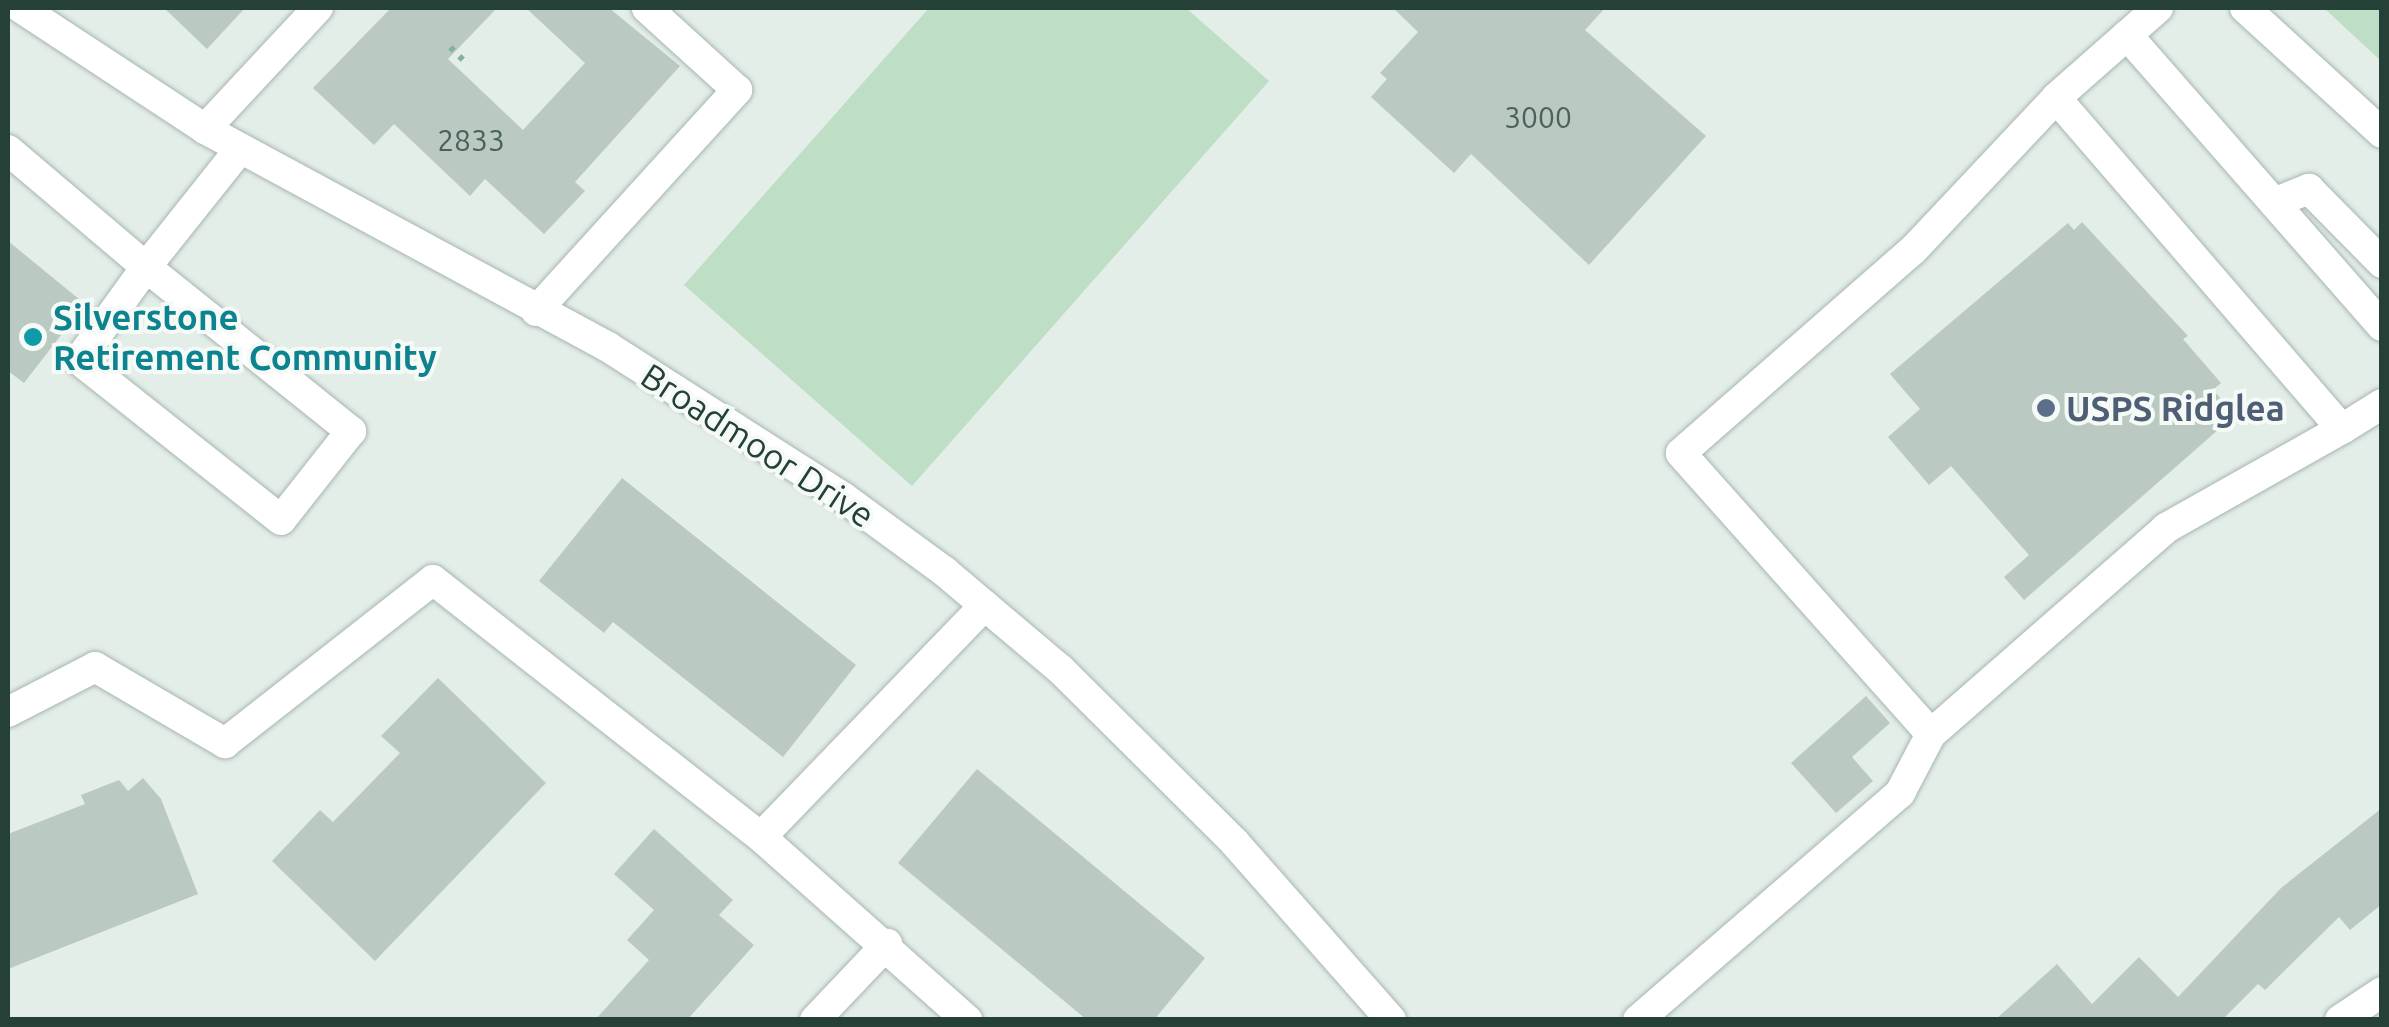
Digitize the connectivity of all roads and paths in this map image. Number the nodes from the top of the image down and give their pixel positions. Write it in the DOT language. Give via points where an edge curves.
graph roads {
  1 [pos="21,8"];
  2 [pos="318,8"];
  3 [pos="647,8"];
  4 [pos="2158,8"];
  5 [pos="2246,8"];
  6 [pos="2127,34"];
  7 [pos="450,47"];
  8 [pos="464,61"];
  9 [pos="2056,98"];
  10 [pos="205,129"];
  11 [pos="2382,133"];
  12 [pos="240,149"];
  13 [pos="8,150"];
  14 [pos="2274,203"];
  15 [pos="2382,264"];
  16 [pos="146,267"];
  17 [pos="536,311"];
  18 [pos="2382,326"];
  19 [pos="2382,404"];
  20 [pos="2342,429"];
  21 [pos="984,606"];
  22 [pos="8,712"];
  23 [pos="1931,734"];
  24 [pos="761,837"];
  25 [pos="886,944"];
  26 [pos="2382,992"];
  27 [pos="815,1020"];
  28 [pos="967,1020"];
  29 [pos="1391,1020"];
  30 [pos="1638,1020"];
  31 [pos="2340,1020"];
  1 -- 10 [label="street, Broadmoor Drive"];
  2 -- 10 [label="street"];
  3 -- 17 [label="street" via="736,90"];
  4 -- 6 [label="street"];
  5 -- 11 [label="street"];
  6 -- 9 [label="street"];
  6 -- 14 [label="street"];
  7 -- 8 [label="path"];
  9 -- 20 [label="street"];
  9 -- 23 [label="street" via="1914,250 1681,453"];
  10 -- 12 [label="street, Broadmoor Drive"];
  12 -- 16 [label="street"];
  12 -- 17 [label="street, Broadmoor Drive"];
  13 -- 16 [label="street"];
  14 -- 15 [label="street" via="2309,189"];
  14 -- 18 [label="street"];
  16 -- 16 [label="street" via="352,431 281,520 79,360"];
  17 -- 21 [label="street, Broadmoor Drive" via="608,348 844,498"];
  19 -- 20 [label="street"];
  20 -- 23 [label="street" via="2166,528"];
  21 -- 24 [label="street"];
  21 -- 29 [label="street, Broadmoor Drive" via="1061,670 1235,843"];
  22 -- 24 [label="street" via="94,667 225,742 433,580"];
  23 -- 30 [label="street" via="1900,793"];
  24 -- 25 [label="street"];
  25 -- 27 [label="street"];
  25 -- 28 [label="street"];
  26 -- 31 [label="street"];
}
